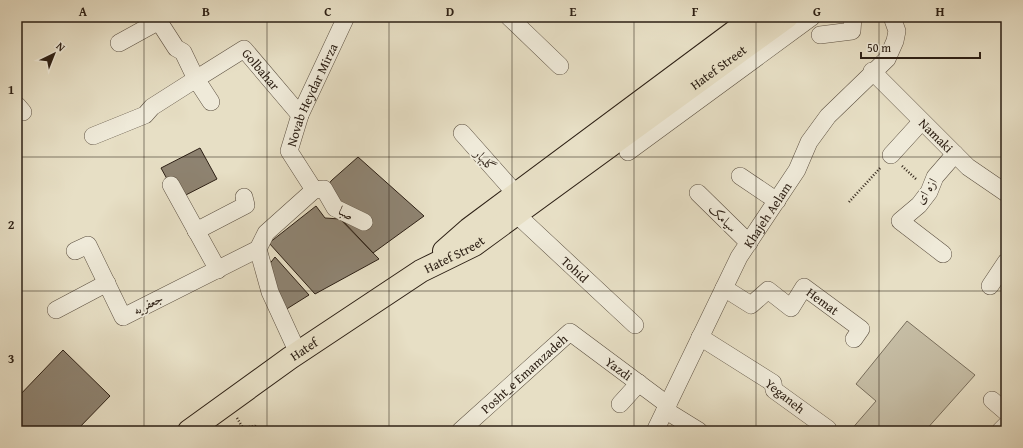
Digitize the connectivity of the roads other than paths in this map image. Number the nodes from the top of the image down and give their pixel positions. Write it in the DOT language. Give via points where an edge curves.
graph roads {
  1 [pos="510,17"];
  2 [pos="731,17"];
  3 [pos="754,17"];
  4 [pos="787,17"];
  5 [pos="812,17"];
  6 [pos="853,17"];
  7 [pos="892,17"];
  8 [pos="344,18"];
  9 [pos="157,19"];
  10 [pos="820,35"];
  11 [pos="119,43"];
  12 [pos="560,66"];
  13 [pos="872,71"];
  14 [pos="196,79"];
  15 [pos="211,102"];
  16 [pos="300,115"];
  17 [pos="921,122"];
  18 [pos="462,133"];
  19 [pos="93,136"];
  20 [pos="628,152"];
  21 [pos="955,154"];
  22 [pos="891,155"];
  23 [pos="740,176"];
  24 [pos="171,185"];
  25 [pos="509,186"];
  26 [pos="314,190"];
  27 [pos="698,193"];
  28 [pos="1006,193"];
  29 [pos="244,197"];
  30 [pos="777,201"];
  31 [pos="516,214"];
  32 [pos="364,222"];
  33 [pos="469,229"];
  34 [pos="196,231"];
  35 [pos="749,243"];
  36 [pos="258,249"];
  37 [pos="75,251"];
  38 [pos="943,254"];
  39 [pos="1006,262"];
  40 [pos="218,270"];
  41 [pos="421,271"];
  42 [pos="107,283"];
  43 [pos="990,286"];
  44 [pos="724,288"];
  45 [pos="56,310"];
  46 [pos="635,325"];
  47 [pos="570,332"];
  48 [pos="700,338"];
  49 [pos="854,339"];
  50 [pos="298,353"];
  51 [pos="639,384"];
  52 [pos="992,400"];
  53 [pos="620,404"];
  54 [pos="667,408"];
  55 [pos="1006,412"];
  56 [pos="1006,425"];
  57 [pos="828,429"];
  58 [pos="189,431"];
  59 [pos="460,431"];
  60 [pos="655,431"];
  61 [pos="699,431"];
  62 [pos="1000,431"];
  1 -- 12 [label="street"];
  2 -- 25 [label="main road"];
  3 -- 33 [label="main road, Hatef Street"];
  4 -- 31 [label="main road, Hatef Street"];
  5 -- 20 [label="street"];
  6 -- 10 [label="street" via="852,31"];
  7 -- 13 [label="street, Khajeh Aelam" via="897,31 895,42 887,59"];
  8 -- 16 [label="street, Novab Heydar Mirza"];
  9 -- 11 [label="street"];
  9 -- 14 [label="street" via="176,48 183,52"];
  13 -- 17 [label="street, Namaki"];
  13 -- 30 [label="street, Khajeh Aelam" via="828,116 809,142 797,170"];
  14 -- 15 [label="street"];
  14 -- 16 [label="street, Golbahar" via="244,50"];
  14 -- 19 [label="street" via="152,107 145,115"];
  16 -- 26 [label="street, Novab Heydar Mirza" via="289,151"];
  17 -- 21 [label="street, Namaki"];
  17 -- 22 [label="street"];
  18 -- 25 [label="street, گلبهار"];
  21 -- 28 [label="street, Namaki" via="968,167"];
  21 -- 38 [label="street, ازه ای" via="935,177 929,192 919,205 900,221"];
  23 -- 30 [label="street"];
  24 -- 34 [label="street"];
  25 -- 33 [label="main road"];
  26 -- 32 [label="street, صبا" via="324,189 335,208"];
  26 -- 36 [label="street" via="266,233"];
  27 -- 35 [label="street, سیامک"];
  29 -- 34 [label="street" via="246,205"];
  30 -- 35 [label="street, Khajeh Aelam"];
  31 -- 41 [label="main road, Hatef Street" via="474,245"];
  31 -- 46 [label="street, Tohid"];
  33 -- 41 [label="main road, Hatef Street"];
  34 -- 40 [label="street"];
  35 -- 44 [label="street, Khajeh Aelam"];
  36 -- 40 [label="street, جعفریه"];
  36 -- 50 [label="street" via="270,292"];
  37 -- 42 [label="street, جعفریه" via="88,245"];
  39 -- 43 [label="street"];
  40 -- 42 [label="street, جعفریه" via="123,317"];
  41 -- 50 [label="main road, Hatef"];
  42 -- 45 [label="street"];
  44 -- 48 [label="street, Khajeh Aelam"];
  44 -- 49 [label="street, Hemat" via="751,305 768,290 791,308 804,287 861,329"];
  47 -- 51 [label="street, Yazdi"];
  47 -- 59 [label="street, Posht_e Emamzadeh"];
  48 -- 54 [label="street, Khajeh Aelam"];
  48 -- 57 [label="street, Yeganeh" via="772,383 774,390"];
  50 -- 58 [label="main road, Hatef"];
  51 -- 53 [label="street"];
  51 -- 54 [label="street, Yazdi"];
  52 -- 55 [label="street"];
  54 -- 60 [label="street, Khajeh Aelam"];
  54 -- 61 [label="street, Yazdi"];
  56 -- 62 [label="street"];
}
